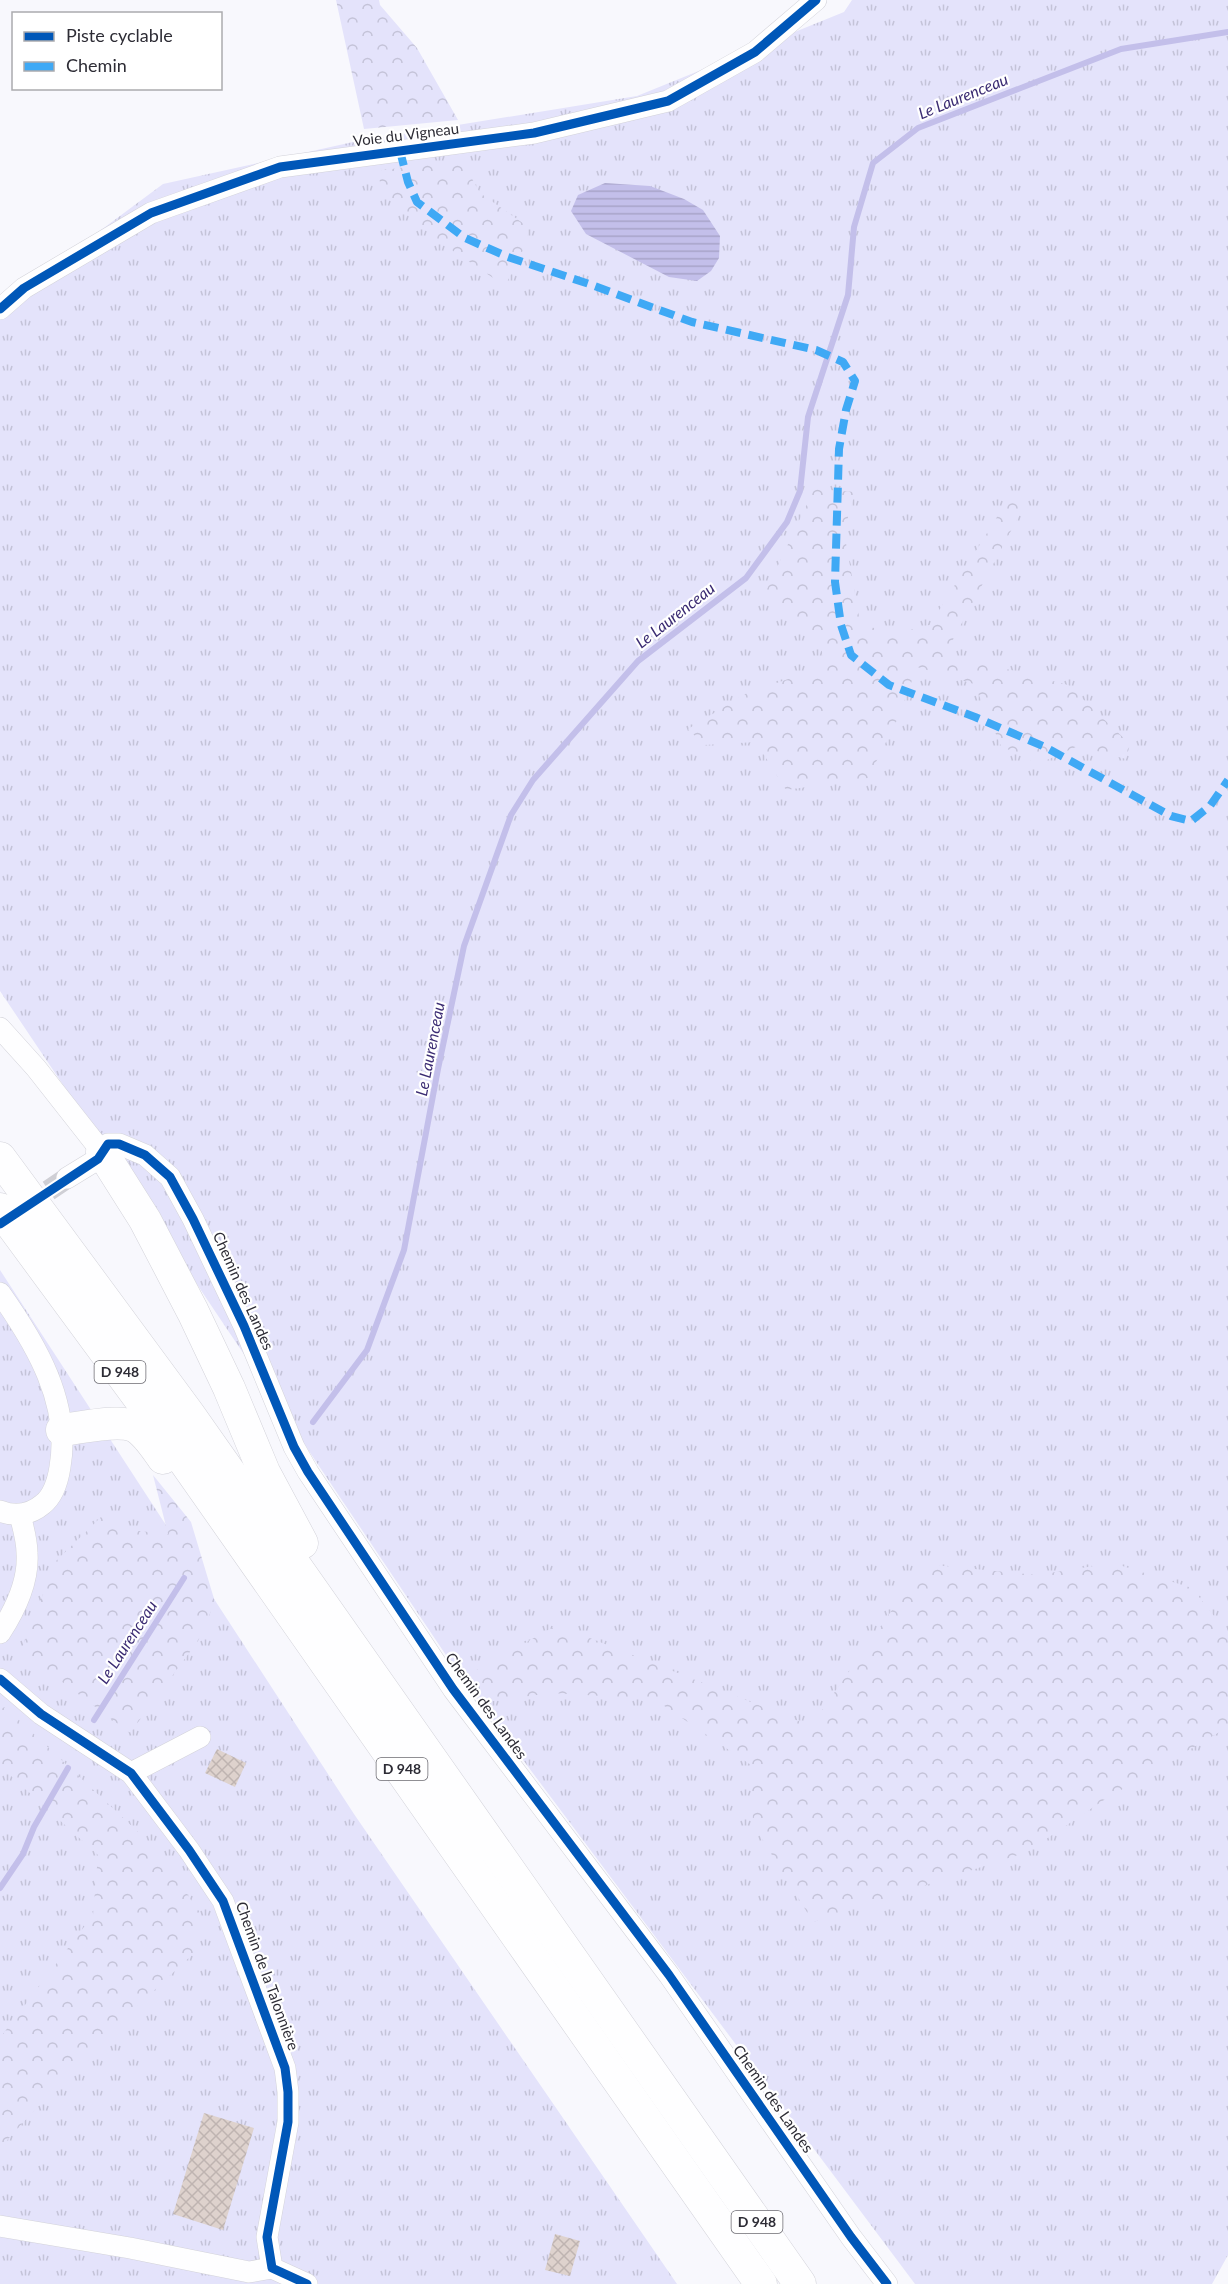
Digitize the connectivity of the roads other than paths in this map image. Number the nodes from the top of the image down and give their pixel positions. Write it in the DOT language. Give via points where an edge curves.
graph roads {
  1 [pos="816,0"];
  2 [pos="0,309"];
  3 [pos="0,1028"];
  4 [pos="102,1152"];
  5 [pos="0,1158"];
  6 [pos="67,1178"];
  7 [pos="0,1209"];
  8 [pos="0,1293"];
  9 [pos="62,1430"];
  10 [pos="10,1513"];
  11 [pos="238,1536"];
  12 [pos="321,1600"];
  13 [pos="0,1633"];
  14 [pos="0,1679"];
  15 [pos="200,1737"];
  16 [pos="131,1773"];
  17 [pos="0,2226"];
  18 [pos="272,2268"];
  19 [pos="307,2284"];
  20 [pos="761,2284"];
  21 [pos="800,2284"];
  22 [pos="887,2284"];
  1 -- 2 [label="street, Voie du Vigneau" via="755,52 668,101 534,133 280,166 151,213 24,288"];
  3 -- 4 [label="street"];
  4 -- 6 [label="street" via="98,1159"];
  4 -- 12 [label="highway" via="145,1220 198,1321 264,1472 318,1569"];
  4 -- 22 [label="street, Chemin des Landes" via="108,1144 119,1144 145,1155 170,1177 244,1326 308,1472 453,1689 669,1976"];
  5 -- 12 [label="highway, D 948"];
  7 -- 11 [label="highway, D 948"];
  8 -- 9 [label="street" via="36,1348 55,1394"];
  9 -- 10 [label="street" via="63,1451 53,1490 35,1510"];
  9 -- 11 [label="highway" via="123,1424 135,1427 152,1443 207,1515"];
  10 -- 13 [label="street" via="27,1552 26,1573 21,1593"];
  11 -- 20 [label="highway, D 948"];
  12 -- 21 [label="highway, D 948"];
  14 -- 16 [label="street, Chemin de la Talonnière" via="41,1714"];
  15 -- 16 [label="street"];
  16 -- 18 [label="street, Chemin de la Talonnière" via="223,1901 285,2068 288,2122 267,2237"];
  17 -- 18 [label="street" via="249,2272"];
  18 -- 19 [label="street"];
}
